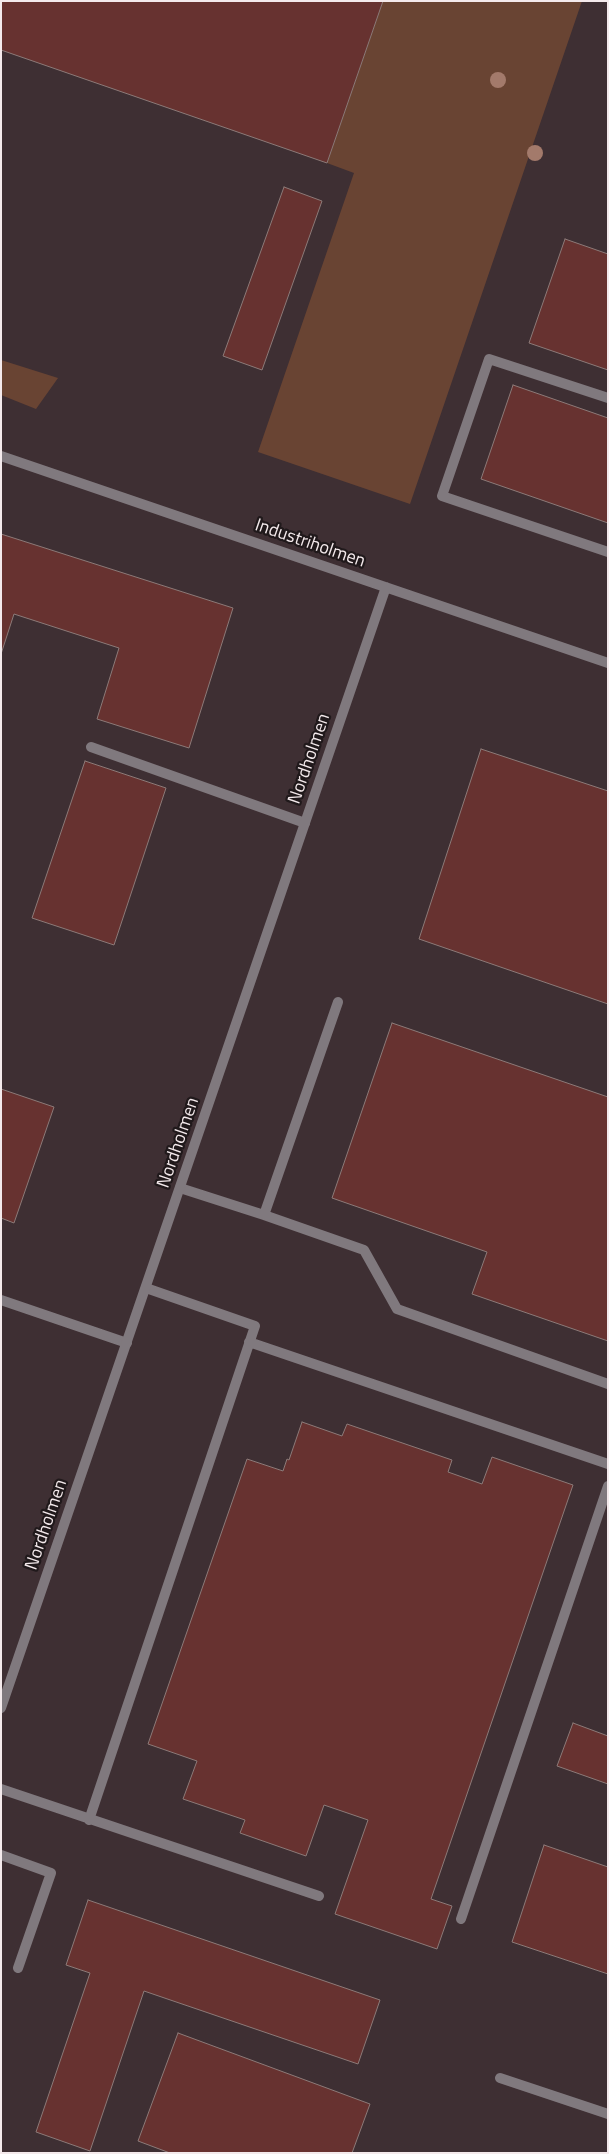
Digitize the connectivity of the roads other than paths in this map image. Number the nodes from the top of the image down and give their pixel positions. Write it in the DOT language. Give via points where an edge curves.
graph roads {
  1 [pos="608,398"];
  2 [pos="1,456"];
  3 [pos="608,552"];
  4 [pos="386,587"];
  5 [pos="608,663"];
  6 [pos="91,747"];
  7 [pos="305,823"];
  8 [pos="338,1002"];
  9 [pos="180,1188"];
  10 [pos="264,1215"];
  11 [pos="146,1288"];
  12 [pos="1,1300"];
  13 [pos="249,1342"];
  14 [pos="127,1343"];
  15 [pos="608,1384"];
  16 [pos="608,1464"];
  17 [pos="608,1486"];
  18 [pos="1,1707"];
  19 [pos="1,1789"];
  20 [pos="89,1820"];
  21 [pos="1,1855"];
  22 [pos="319,1896"];
  23 [pos="461,1920"];
  24 [pos="18,1968"];
  25 [pos="500,2078"];
  26 [pos="608,2114"];
  1 -- 3 [label="street" via="490,359 442,496"];
  2 -- 4 [label="street, Industriholmen"];
  4 -- 5 [label="street, Industriholmen"];
  4 -- 7 [label="street, Nordholmen"];
  6 -- 7 [label="street"];
  7 -- 9 [label="street, Nordholmen"];
  8 -- 10 [label="street"];
  9 -- 10 [label="street"];
  9 -- 11 [label="street, Nordholmen"];
  10 -- 15 [label="street" via="364,1250 397,1309"];
  11 -- 13 [label="street" via="255,1326"];
  11 -- 14 [label="street, Nordholmen"];
  12 -- 14 [label="street"];
  13 -- 16 [label="street"];
  13 -- 20 [label="street"];
  14 -- 18 [label="street, Nordholmen"];
  17 -- 23 [label="street"];
  19 -- 20 [label="street"];
  20 -- 22 [label="street"];
  21 -- 24 [label="street" via="51,1874"];
  25 -- 26 [label="street"];
}
